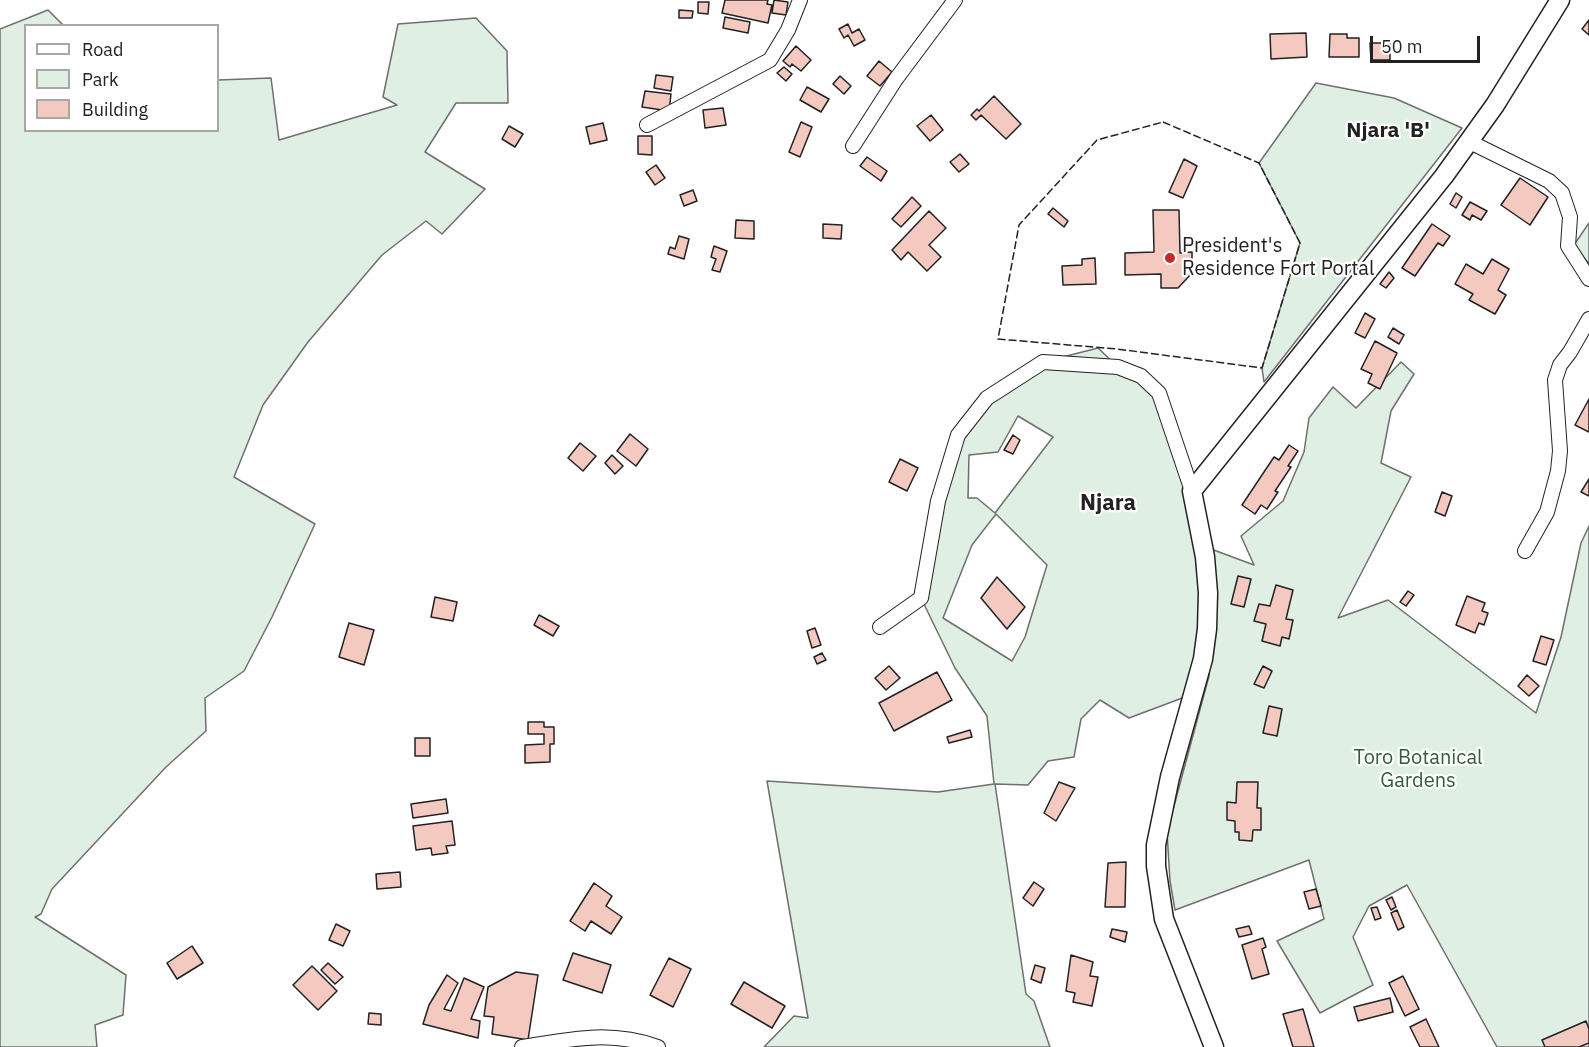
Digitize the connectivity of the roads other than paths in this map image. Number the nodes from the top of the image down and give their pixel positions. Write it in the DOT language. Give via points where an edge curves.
graph roads {
  1 [pos="800,0"];
  2 [pos="955,0"];
  3 [pos="1560,0"];
  4 [pos="647,124"];
  5 [pos="1470,142"];
  6 [pos="853,146"];
  7 [pos="1589,279"];
  8 [pos="1589,319"];
  9 [pos="1192,491"];
  10 [pos="1525,551"];
  11 [pos="880,627"];
  12 [pos="522,1047"];
  13 [pos="658,1047"];
  14 [pos="1214,1047"];
  1 -- 4 [label="street" via="770,60"];
  2 -- 6 [label="street" via="896,79"];
  3 -- 5 [label="main road"];
  5 -- 7 [label="street" via="1549,181 1562,193 1570,217 1568,246"];
  5 -- 9 [label="main road"];
  8 -- 10 [label="street" via="1555,380 1558,471 1547,512"];
  9 -- 11 [label="street" via="1159,393 1141,375 1118,367 1043,362 987,398 958,435 938,501 921,598"];
  9 -- 14 [label="main road" via="1209,593 1207,629 1203,659 1170,777 1156,845 1156,866 1164,919"];
  12 -- 13 [label="street" via="619,1036"];
}
